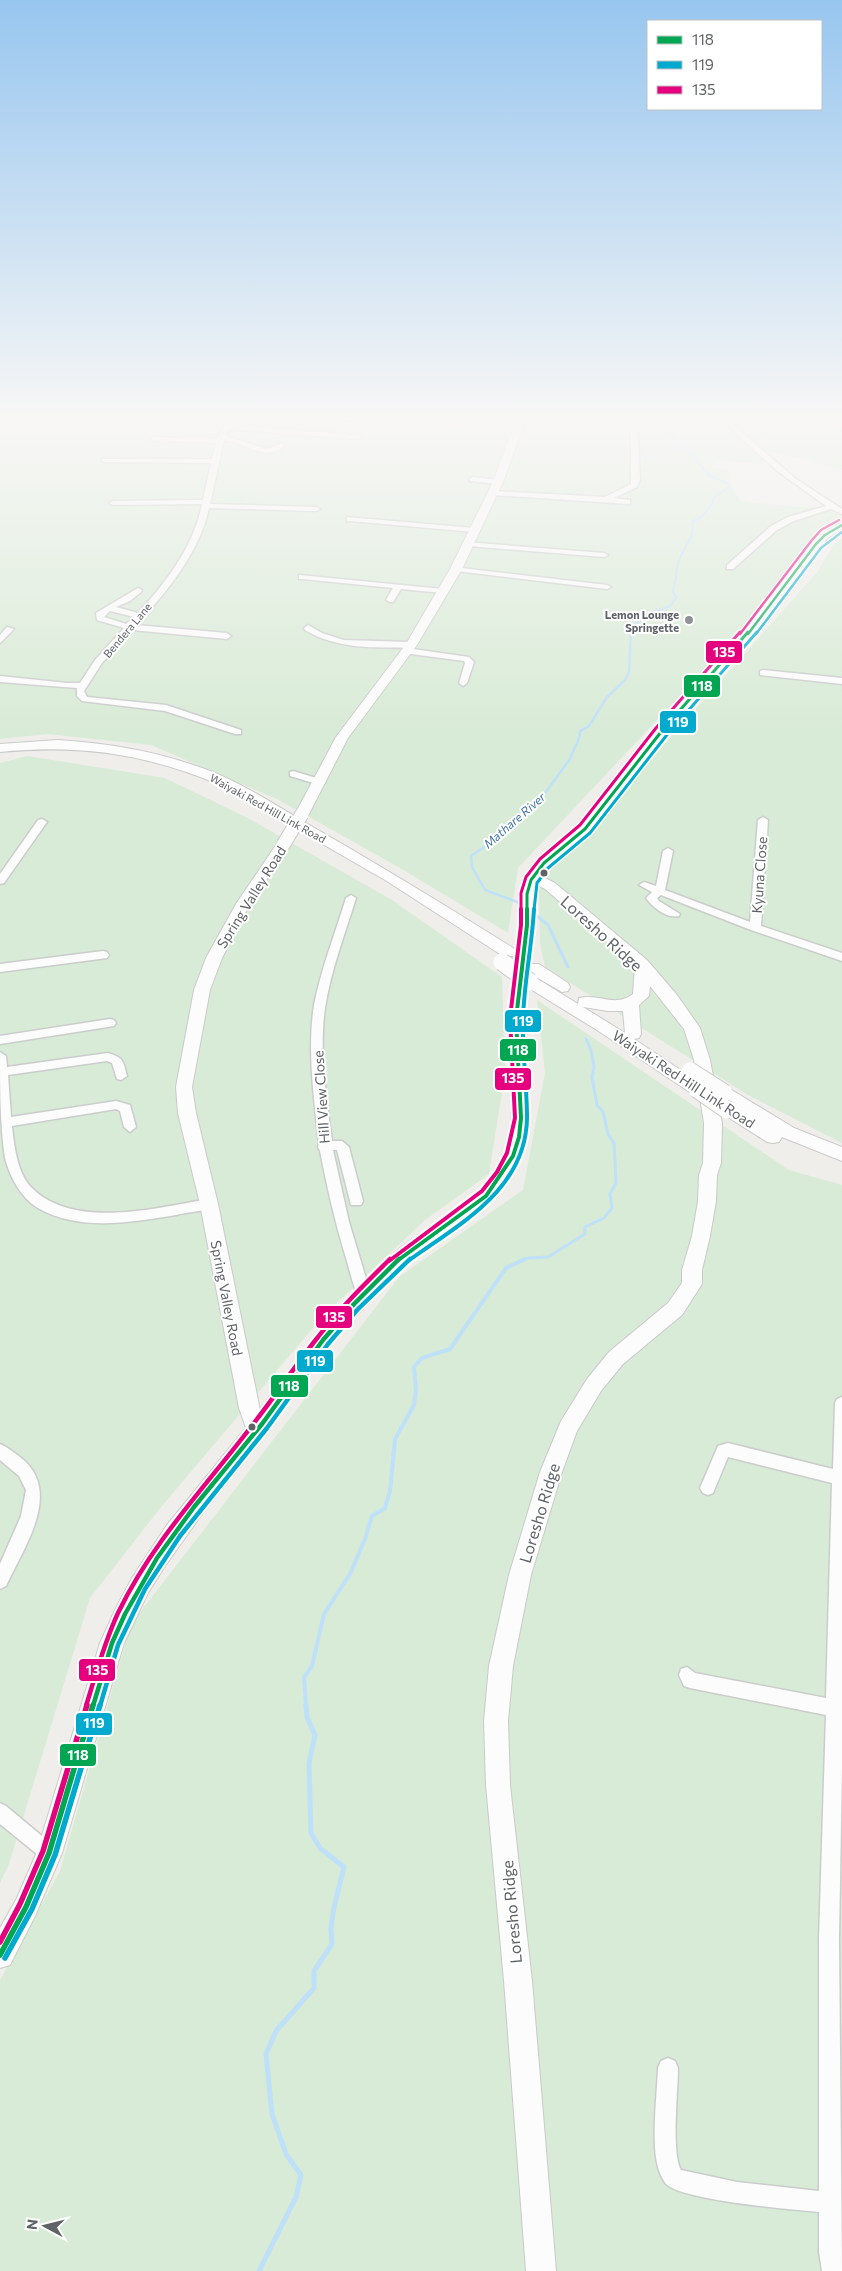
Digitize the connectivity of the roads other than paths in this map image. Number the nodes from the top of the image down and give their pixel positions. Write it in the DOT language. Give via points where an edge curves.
graph roads {
  1 [pos="200,522"];
  2 [pos="375,522"];
  3 [pos="478,522"];
  4 [pos="785,522"];
  5 [pos="842,525"];
  6 [pos="474,530"];
  7 [pos="468,544"];
  8 [pos="604,555"];
  9 [pos="730,567"];
  10 [pos="456,570"];
  11 [pos="302,577"];
  12 [pos="398,587"];
  13 [pos="606,587"];
  14 [pos="138,590"];
  15 [pos="443,591"];
  16 [pos="390,600"];
  17 [pos="108,608"];
  18 [pos="141,616"];
  19 [pos="129,627"];
  20 [pos="308,628"];
  21 [pos="10,629"];
  22 [pos="228,636"];
  23 [pos="0,640"];
  24 [pos="408,648"];
  25 [pos="763,673"];
  26 [pos="0,678"];
  27 [pos="842,681"];
  28 [pos="463,683"];
  29 [pos="83,685"];
  30 [pos="238,732"];
  31 [pos="0,748"];
  32 [pos="0,755"];
  33 [pos="293,774"];
  34 [pos="320,782"];
  35 [pos="763,820"];
  36 [pos="42,822"];
  37 [pos="668,851"];
  38 [pos="533,877"];
  39 [pos="0,881"];
  40 [pos="644,884"];
  41 [pos="660,890"];
  42 [pos="351,898"];
  43 [pos="675,914"];
  44 [pos="756,928"];
  45 [pos="103,955"];
  46 [pos="505,957"];
  47 [pos="842,957"];
  48 [pos="0,968"];
  49 [pos="644,969"];
  50 [pos="532,975"];
  51 [pos="671,999"];
  52 [pos="636,1000"];
  53 [pos="584,1002"];
  54 [pos="110,1022"];
  55 [pos="633,1034"];
  56 [pos="0,1040"];
  57 [pos="0,1056"];
  58 [pos="2,1073"];
  59 [pos="121,1076"];
  60 [pos="692,1079"];
  61 [pos="726,1101"];
  62 [pos="5,1122"];
  63 [pos="130,1127"];
  64 [pos="324,1147"];
  65 [pos="842,1154"];
  66 [pos="842,1167"];
  67 [pos="356,1201"];
  68 [pos="208,1204"];
  69 [pos="364,1295"];
  70 [pos="842,1403"];
  71 [pos="257,1430"];
  72 [pos="0,1451"];
  73 [pos="840,1478"];
  74 [pos="708,1488"];
  75 [pos="0,1581"];
  76 [pos="687,1675"];
  77 [pos="834,1708"];
  78 [pos="838,1791"];
  79 [pos="0,1812"];
  80 [pos="50,1853"];
  81 [pos="0,1955"];
  82 [pos="836,2012"];
  83 [pos="668,2068"];
  84 [pos="832,2203"];
  85 [pos="541,2271"];
  86 [pos="833,2271"];
  1 -- 18 [label="street, Bendera Lane" via="196,539"];
  2 -- 6 [label="street"];
  3 -- 6 [label="main road, Spring Valley Road"];
  4 -- 9 [label="street" via="774,528"];
  5 -- 38 [label="main road" via="816,544 761,618 662,731 584,830 540,867"];
  6 -- 7 [label="main road, Spring Valley Road"];
  7 -- 8 [label="street"];
  7 -- 10 [label="main road, Spring Valley Road"];
  10 -- 13 [label="street"];
  10 -- 15 [label="main road, Spring Valley Road"];
  11 -- 12 [label="street"];
  12 -- 15 [label="street"];
  12 -- 16 [label="street"];
  14 -- 17 [label="street"];
  15 -- 24 [label="main road, Spring Valley Road"];
  17 -- 18 [label="street"];
  17 -- 19 [label="street" via="99,615 100,618"];
  18 -- 19 [label="street, Bendera Lane"];
  19 -- 22 [label="street"];
  19 -- 29 [label="street, Bendera Lane"];
  20 -- 24 [label="street" via="340,641"];
  21 -- 23 [label="street"];
  24 -- 28 [label="street" via="466,659 470,662"];
  24 -- 34 [label="main road, Spring Valley Road" via="342,737"];
  25 -- 27 [label="street"];
  26 -- 29 [label="street"];
  29 -- 30 [label="street" via="81,696 85,699 166,708"];
  31 -- 46 [label="main road, Waiyaki Red Hill Link Road" via="40,745 99,747 141,753 198,770 225,782 390,877"];
  32 -- 46 [label="main road, Waiyaki Red Hill Link Road" via="76,752 138,760 177,772 360,870"];
  33 -- 34 [label="street"];
  34 -- 68 [label="main road, Spring Valley Road, bridge" via="224,938 202,990 184,1087"];
  35 -- 44 [label="street, Kyuna Close"];
  36 -- 39 [label="street"];
  37 -- 41 [label="street"];
  38 -- 49 [label="main road, Loresho Ridge" via="550,886"];
  38 -- 69 [label="main road" via="528,896 517,1011 522,1110 521,1132 514,1156 506,1172 486,1196 388,1270"];
  40 -- 41 [label="street"];
  41 -- 43 [label="street" via="651,898 652,901"];
  41 -- 44 [label="street"];
  42 -- 64 [label="street, Hill View Close" via="318,1022 318,1082"];
  44 -- 47 [label="street, Kyuna Close"];
  45 -- 48 [label="street"];
  46 -- 50 [label="main road, bridge"];
  49 -- 51 [label="main road, Loresho Ridge"];
  49 -- 52 [label="main road"];
  50 -- 53 [label="main road, Waiyaki Red Hill Link Road"];
  50 -- 60 [label="main road, Waiyaki Red Hill Link Road" via="603,1026"];
  51 -- 52 [label="main road"];
  51 -- 85 [label="main road, Loresho Ridge" via="692,1028 702,1060 713,1123 712,1163 692,1284 675,1309 616,1358 594,1385 568,1427 520,1574 501,1666 496,1722 498,1785"];
  52 -- 53 [label="main road" via="616,1006"];
  52 -- 55 [label="main road"];
  53 -- 55 [label="main road, Waiyaki Red Hill Link Road"];
  54 -- 56 [label="street"];
  55 -- 60 [label="main road, Waiyaki Red Hill Link Road"];
  57 -- 58 [label="street"];
  58 -- 59 [label="street" via="108,1058 117,1061"];
  58 -- 62 [label="street"];
  60 -- 61 [label="main road, Waiyaki Red Hill Link Road, bridge"];
  61 -- 65 [label="main road, Waiyaki Red Hill Link Road" via="788,1133"];
  61 -- 66 [label="main road, Waiyaki Red Hill Link Road" via="785,1144"];
  62 -- 63 [label="street" via="116,1105 126,1108"];
  62 -- 68 [label="street" via="12,1161 20,1180 42,1204 62,1213 106,1218"];
  64 -- 67 [label="street" via="338,1144 343,1147"];
  64 -- 69 [label="street, Hill View Close"];
  68 -- 71 [label="main road, Spring Valley Road" via="248,1402"];
  69 -- 71 [label="main road" via="306,1362"];
  70 -- 73 [label="street"];
  71 -- 80 [label="main road" via="199,1498 131,1598 112,1643"];
  72 -- 75 [label="street" via="21,1466 32,1481 33,1497 29,1516"];
  73 -- 74 [label="street" via="728,1450 722,1451"];
  73 -- 77 [label="street"];
  76 -- 77 [label="street" via="690,1680"];
  77 -- 78 [label="street"];
  78 -- 82 [label="street" via="830,1939"];
  79 -- 80 [label="street"];
  80 -- 81 [label="main road"];
  82 -- 84 [label="street"];
  83 -- 84 [label="street" via="666,2146 668,2167 674,2177 737,2193"];
  84 -- 86 [label="street" via="830,2252"];
}
